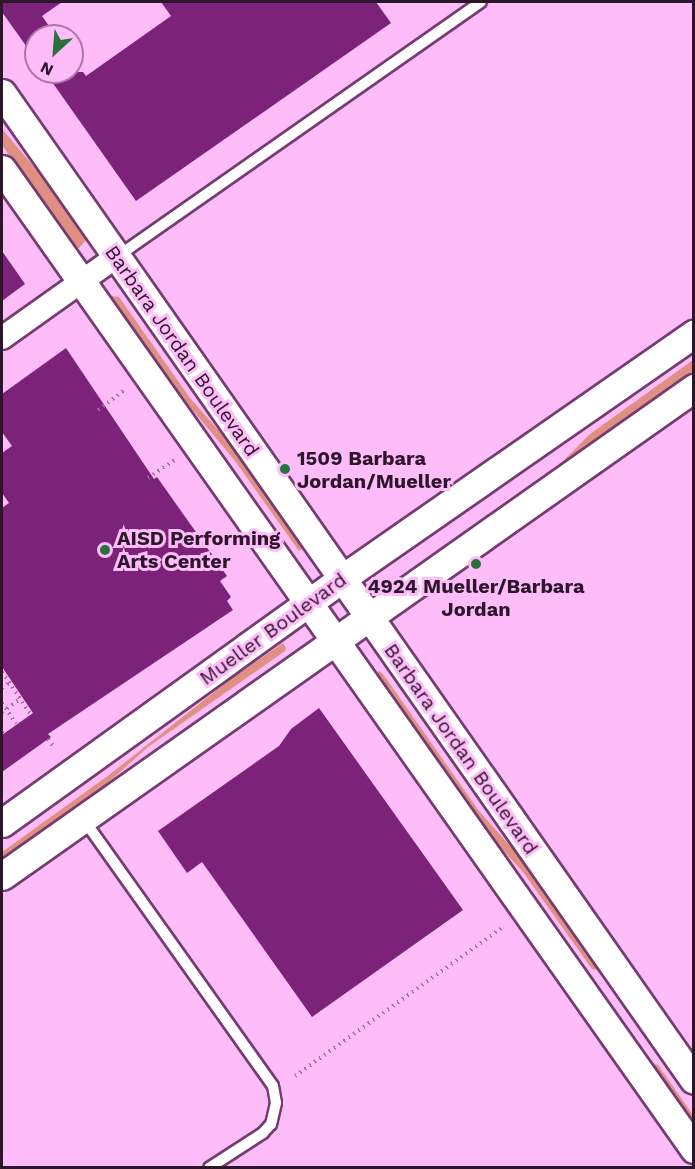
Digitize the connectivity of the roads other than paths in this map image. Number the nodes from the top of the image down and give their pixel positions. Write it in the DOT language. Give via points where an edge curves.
graph roads {
  1 [pos="481,2"];
  2 [pos="2,93"];
  3 [pos="2,169"];
  4 [pos="117,257"];
  5 [pos="81,282"];
  6 [pos="693,334"];
  7 [pos="2,338"];
  8 [pos="693,388"];
  9 [pos="341,579"];
  10 [pos="308,603"];
  11 [pos="368,616"];
  12 [pos="334,640"];
  13 [pos="82,817"];
  14 [pos="2,823"];
  15 [pos="2,876"];
  16 [pos="693,1080"];
  17 [pos="693,1149"];
  18 [pos="209,1167"];
  1 -- 4 [label="lane"];
  2 -- 4 [label="street, Barbara Jordan Boulevard"];
  3 -- 5 [label="street, Barbara Jordan Boulevard"];
  4 -- 5 [label="street"];
  4 -- 9 [label="street, Barbara Jordan Boulevard"];
  5 -- 7 [label="street"];
  5 -- 10 [label="street, Barbara Jordan Boulevard"];
  6 -- 9 [label="street, Mueller Boulevard"];
  8 -- 11 [label="street"];
  9 -- 10 [label="street, Mueller Boulevard"];
  9 -- 11 [label="street, Barbara Jordan Boulevard"];
  10 -- 12 [label="street, Barbara Jordan Boulevard"];
  10 -- 14 [label="street, Mueller Boulevard"];
  11 -- 12 [label="street"];
  11 -- 16 [label="street, Barbara Jordan Boulevard"];
  12 -- 13 [label="street"];
  12 -- 17 [label="street, Barbara Jordan Boulevard"];
  13 -- 15 [label="street"];
  13 -- 18 [label="lane" via="273,1086 276,1103 271,1124"];
}
